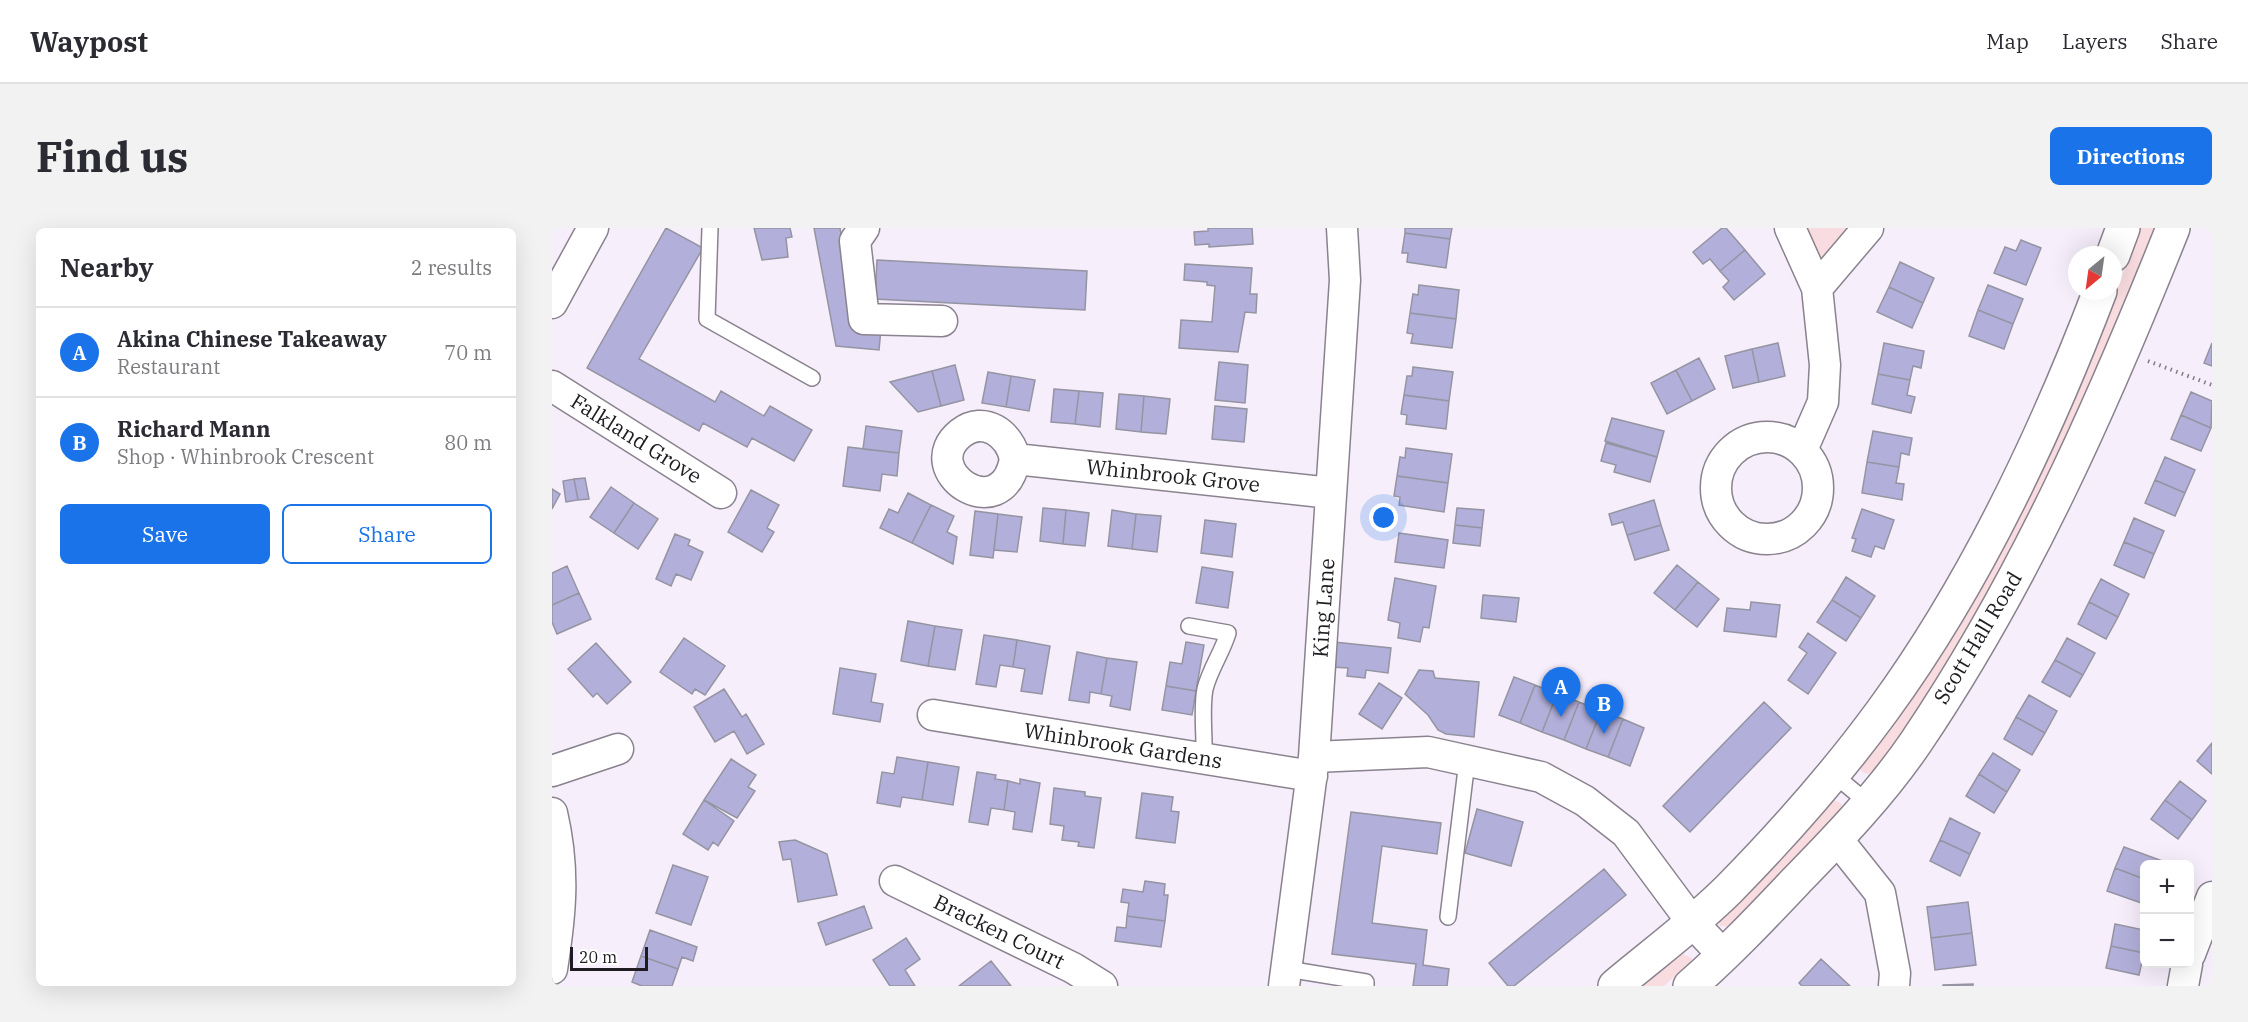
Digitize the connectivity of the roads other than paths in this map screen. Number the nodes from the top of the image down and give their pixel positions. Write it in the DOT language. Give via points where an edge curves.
graph roads {
  1 [pos="593,228"];
  2 [pos="710,228"];
  3 [pos="864,228"];
  4 [pos="1342,228"];
  5 [pos="1791,228"];
  6 [pos="1868,228"];
  7 [pos="2123,228"];
  8 [pos="2173,228"];
  9 [pos="2116,246"];
  10 [pos="1817,288"];
  11 [pos="2096,300"];
  12 [pos="552,303"];
  13 [pos="942,321"];
  14 [pos="812,378"];
  15 [pos="552,386"];
  16 [pos="1802,450"];
  17 [pos="1015,459"];
  18 [pos="721,493"];
  19 [pos="1331,493"];
  20 [pos="1189,626"];
  21 [pos="933,715"];
  22 [pos="618,749"];
  23 [pos="1204,759"];
  24 [pos="1467,760"];
  25 [pos="1313,767"];
  26 [pos="552,771"];
  27 [pos="1832,773"];
  28 [pos="1868,803"];
  29 [pos="552,813"];
  30 [pos="1837,839"];
  31 [pos="895,881"];
  32 [pos="2212,897"];
  33 [pos="1448,917"];
  34 [pos="1692,922"];
  35 [pos="2194,944"];
  36 [pos="1724,956"];
  37 [pos="2186,968"];
  38 [pos="552,969"];
  39 [pos="1285,978"];
  40 [pos="1102,986"];
  41 [pos="1366,986"];
  42 [pos="1615,986"];
  43 [pos="1690,986"];
  44 [pos="1894,986"];
  45 [pos="2183,986"];
  1 -- 12 [label="street"];
  2 -- 14 [label="lane" via="707,319"];
  3 -- 13 [label="street" via="855,241 864,319"];
  4 -- 19 [label="street, King Lane" via="1345,280"];
  5 -- 10 [label="street"];
  6 -- 10 [label="street"];
  7 -- 9 [label="highway"];
  8 -- 28 [label="highway, Scott Hall Road" via="2123,352 2050,511 1990,624 1915,743"];
  10 -- 16 [label="street" via="1825,365 1823,402"];
  11 -- 27 [label="highway, Scott Hall Road" via="2017,482 1953,603 1883,709"];
  15 -- 18 [label="street, Falkland Grove"];
  17 -- 19 [label="street, Whinbrook Grove"];
  19 -- 25 [label="street, King Lane"];
  20 -- 23 [label="lane" via="1228,633 1212,664 1205,689"];
  21 -- 23 [label="street, Whinbrook Gardens"];
  22 -- 26 [label="street"];
  23 -- 25 [label="street, Whinbrook Gardens"];
  24 -- 25 [label="street, Whinbrook Gardens" via="1428,752"];
  24 -- 33 [label="lane"];
  24 -- 34 [label="street, Whinbrook Gardens" via="1541,777 1585,801 1626,832"];
  25 -- 39 [label="street, King Lane"];
  27 -- 28 [label="lane"];
  27 -- 34 [label="highway, Scott Hall Road" via="1728,890"];
  28 -- 30 [label="highway, Scott Hall Road"];
  29 -- 38 [label="street" via="559,844 561,914"];
  30 -- 36 [label="highway, Scott Hall Road"];
  30 -- 44 [label="street" via="1880,893"];
  31 -- 40 [label="street, Bracken Court"];
  32 -- 35 [label="street"];
  34 -- 36 [label="street, Whinbrook Gardens"];
  34 -- 42 [label="highway, Scott Hall Road"];
  36 -- 43 [label="highway, Scott Hall Road"];
  37 -- 45 [label="street"];
  39 -- 41 [label="lane" via="1366,982"];
}
